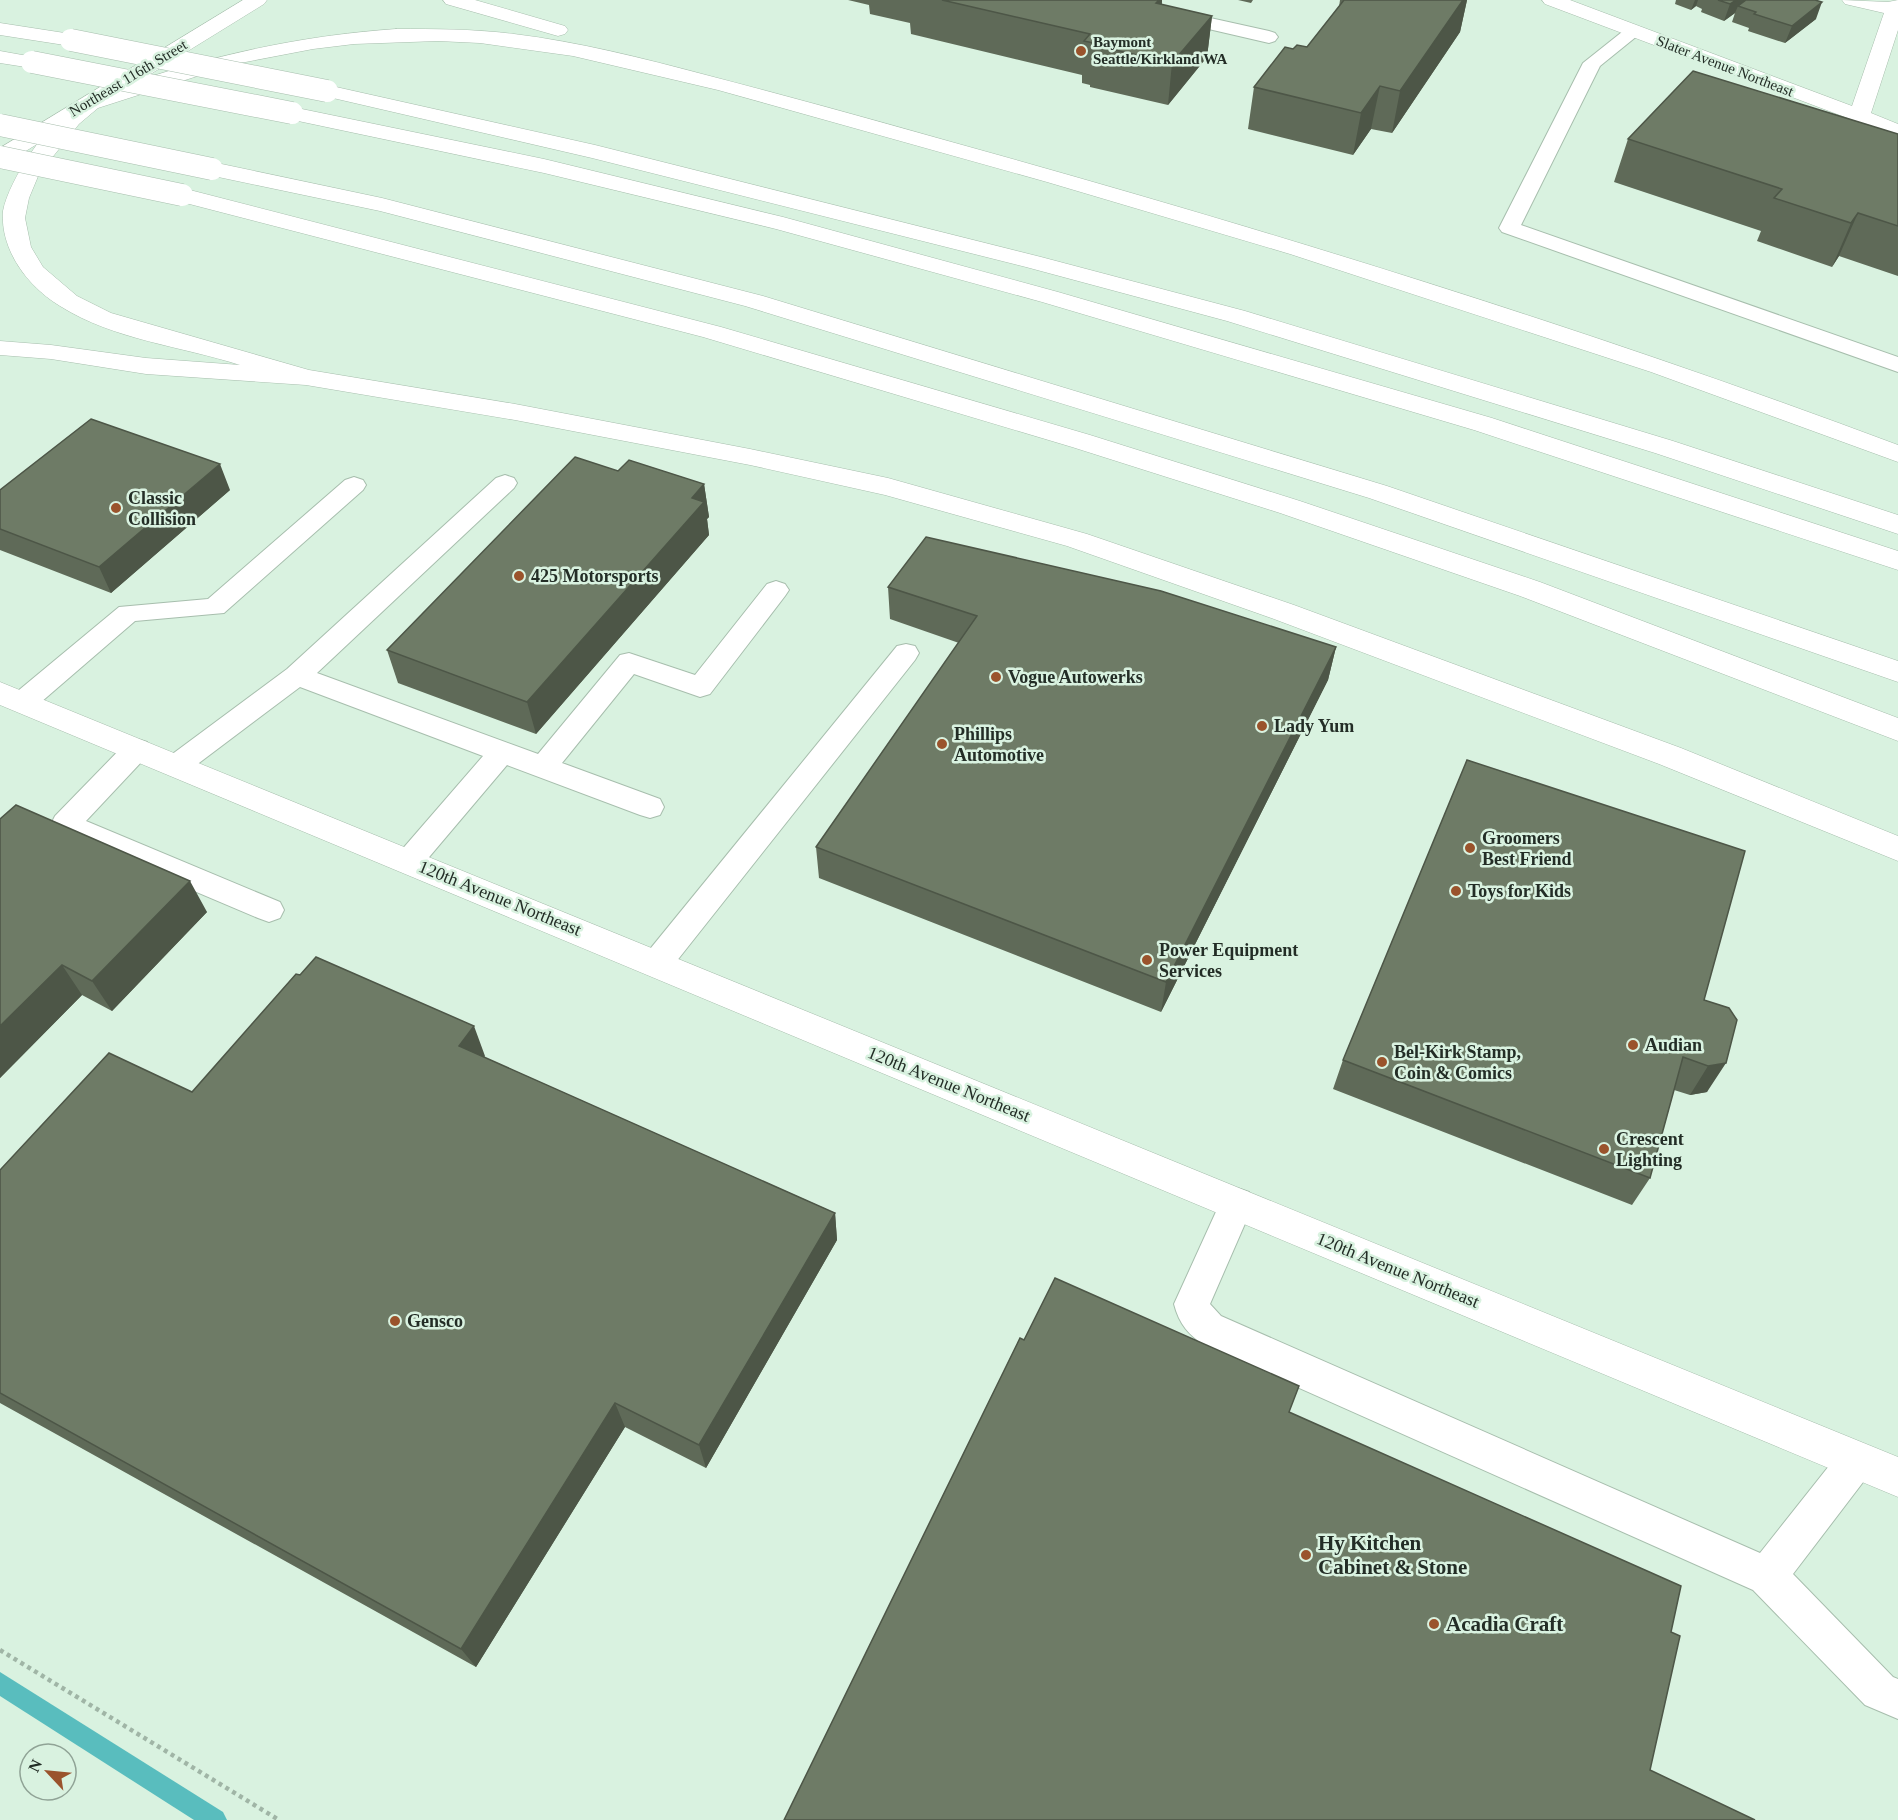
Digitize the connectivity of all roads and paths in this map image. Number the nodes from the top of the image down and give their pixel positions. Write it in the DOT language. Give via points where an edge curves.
graph roads {
  1 [pos="257,0"];
  2 [pos="453,0"];
  3 [pos="1105,0"];
  4 [pos="1552,0"];
  5 [pos="1852,0"];
  6 [pos="1895,4"];
  7 [pos="0,29"];
  8 [pos="1633,32"];
  9 [pos="1269,37"];
  10 [pos="0,57"];
  11 [pos="649,66"];
  12 [pos="81,108"];
  13 [pos="1859,117"];
  14 [pos="0,125"];
  15 [pos="1898,131"];
  16 [pos="0,157"];
  17 [pos="0,348"];
  18 [pos="1898,365"];
  19 [pos="306,377"];
  20 [pos="1898,454"];
  21 [pos="505,483"];
  22 [pos="354,485"];
  23 [pos="1898,525"];
  24 [pos="1898,561"];
  25 [pos="776,590"];
  26 [pos="906,653"];
  27 [pos="1898,672"];
  28 [pos="297,676"];
  29 [pos="11,697"];
  30 [pos="1898,730"];
  31 [pos="137,749"];
  32 [pos="502,752"];
  33 [pos="177,765"];
  34 [pos="543,767"];
  35 [pos="650,807"];
  36 [pos="1898,849"];
  37 [pos="409,861"];
  38 [pos="269,910"];
  39 [pos="657,963"];
  40 [pos="1237,1203"];
  41 [pos="1857,1460"];
  42 [pos="1898,1477"];
  43 [pos="1767,1576"];
  44 [pos="0,1650"];
  45 [pos="1898,1699"];
  46 [pos="279,1820"];
  1 -- 12 [label="main road, Northeast 116th Street"];
  2 -- 11 [label="main road" via="558,30"];
  3 -- 9 [label="lane"];
  4 -- 8 [label="main road, Slater Avenue Northeast"];
  5 -- 6 [label="main road"];
  6 -- 13 [label="main road"];
  7 -- 23 [label="main road, bridge" via="327,91 595,152 1033,262 1236,316 1664,447"];
  8 -- 13 [label="main road, Slater Avenue Northeast"];
  8 -- 18 [label="lane" via="1592,63 1509,228"];
  10 -- 24 [label="main road, bridge" via="544,165 783,225 1039,294 1483,424"];
  11 -- 12 [label="main road" via="580,50 489,38 409,34 349,37 267,50 201,66"];
  11 -- 20 [label="main road" via="1248,232 1491,309 1785,410"];
  12 -- 16 [label="main road, Northeast 116th Street"];
  12 -- 19 [label="main road" via="22,185 14,213 16,236 25,262 42,282 66,300 100,318"];
  13 -- 15 [label="main road, Slater Avenue Northeast"];
  14 -- 27 [label="main road, bridge" via="382,205 754,301 1378,492"];
  16 -- 30 [label="main road, bridge" via="182,195 712,332 1092,445 1530,589"];
  17 -- 19 [label="main road" via="146,366"];
  19 -- 36 [label="main road" via="750,457 888,488 1077,540 1284,612 1659,752"];
  21 -- 28 [label="lane"];
  22 -- 29 [label="lane" via="215,607 128,613"];
  25 -- 34 [label="lane" via="700,687 629,662"];
  26 -- 39 [label="lane"];
  28 -- 32 [label="lane"];
  28 -- 33 [label="lane"];
  29 -- 31 [label="main road, 120th Avenue Northeast"];
  31 -- 33 [label="main road, 120th Avenue Northeast"];
  31 -- 38 [label="lane" via="65,824"];
  32 -- 34 [label="lane"];
  32 -- 37 [label="lane"];
  33 -- 37 [label="main road, 120th Avenue Northeast"];
  34 -- 35 [label="lane"];
  37 -- 39 [label="main road, 120th Avenue Northeast"];
  39 -- 40 [label="main road, 120th Avenue Northeast"];
  40 -- 41 [label="main road, 120th Avenue Northeast"];
  40 -- 43 [label="lane" via="1192,1304 1194,1316 1203,1325"];
  41 -- 42 [label="main road, 120th Avenue Northeast"];
  41 -- 43 [label="lane"];
  43 -- 45 [label="lane" via="1879,1691"];
  44 -- 46 [label="path"];
}
